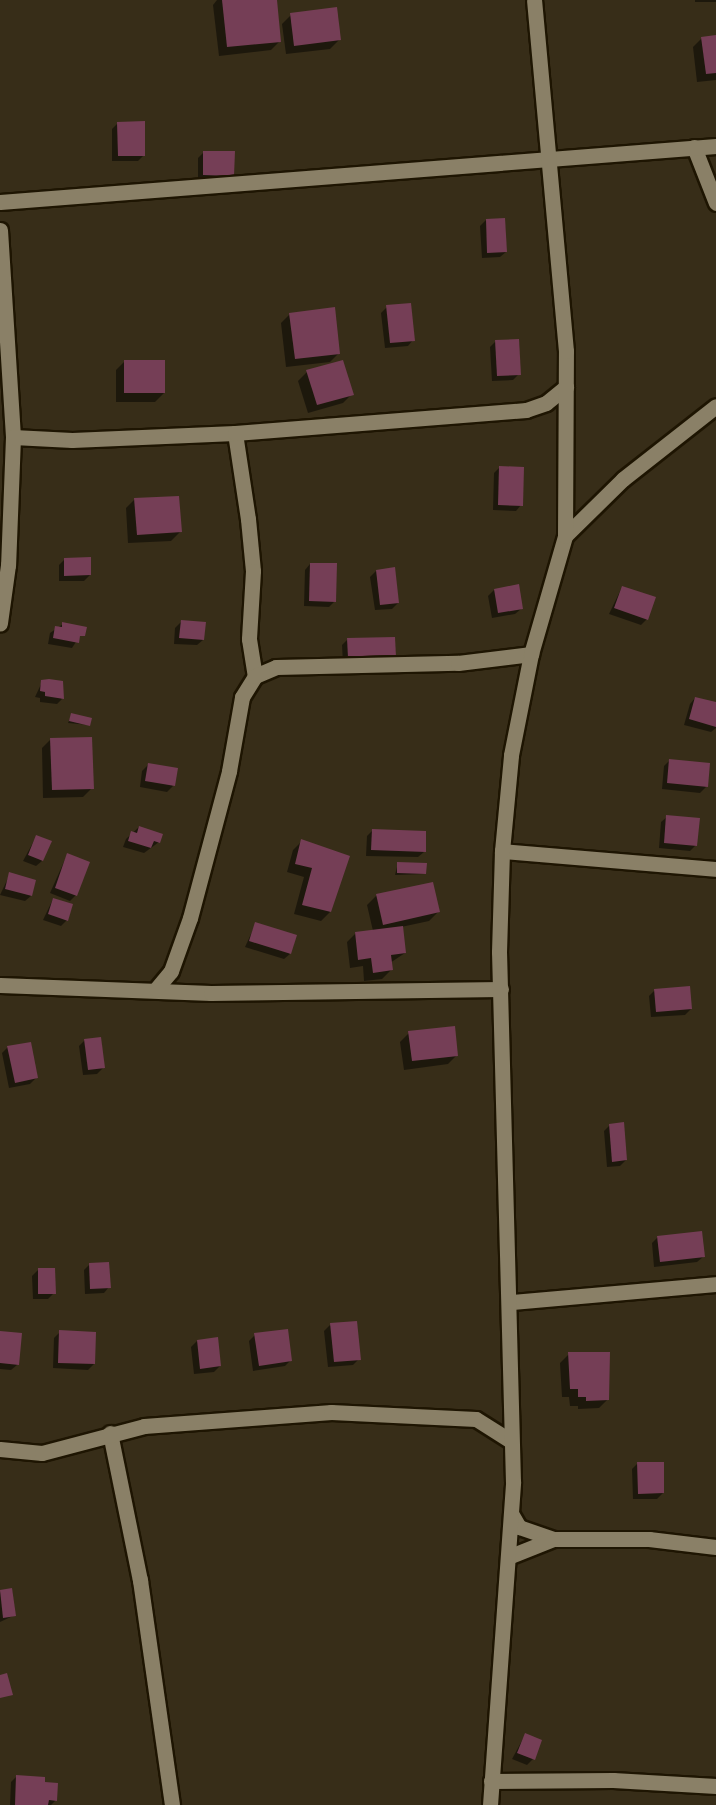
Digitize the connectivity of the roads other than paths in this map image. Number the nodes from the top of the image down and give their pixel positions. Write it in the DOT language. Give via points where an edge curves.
graph roads {
  1 [pos="534,0"];
  2 [pos="716,146"];
  3 [pos="694,147"];
  4 [pos="549,157"];
  5 [pos="0,202"];
  6 [pos="716,203"];
  7 [pos="0,230"];
  8 [pos="2,303"];
  9 [pos="566,387"];
  10 [pos="716,406"];
  11 [pos="235,433"];
  12 [pos="13,437"];
  13 [pos="565,536"];
  14 [pos="0,623"];
  15 [pos="531,654"];
  16 [pos="255,676"];
  17 [pos="502,851"];
  18 [pos="716,869"];
  19 [pos="0,986"];
  20 [pos="156,989"];
  21 [pos="501,989"];
  22 [pos="716,1284"];
  23 [pos="511,1302"];
  24 [pos="509,1406"];
  25 [pos="476,1419"];
  26 [pos="111,1432"];
  27 [pos="511,1441"];
  28 [pos="0,1449"];
  29 [pos="512,1515"];
  30 [pos="553,1539"];
  31 [pos="716,1547"];
  32 [pos="508,1557"];
  33 [pos="491,1781"];
  34 [pos="716,1786"];
  35 [pos="172,1805"];
  36 [pos="490,1805"];
  1 -- 4 [label="street"];
  2 -- 3 [label="street"];
  3 -- 4 [label="street"];
  3 -- 6 [label="street"];
  4 -- 5 [label="street"];
  4 -- 9 [label="street"];
  7 -- 8 [label="street"];
  8 -- 12 [label="street"];
  9 -- 11 [label="street" via="546,404 526,410"];
  9 -- 13 [label="street"];
  10 -- 13 [label="street" via="639,465"];
  11 -- 12 [label="street" via="72,440"];
  11 -- 16 [label="street" via="253,571 249,639"];
  12 -- 14 [label="street" via="8,565"];
  13 -- 15 [label="street"];
  15 -- 16 [label="street" via="458,663 276,667"];
  15 -- 17 [label="street" via="511,755"];
  16 -- 20 [label="street" via="242,697 229,771 190,918 171,971"];
  17 -- 18 [label="street"];
  17 -- 21 [label="street"];
  19 -- 20 [label="street"];
  20 -- 21 [label="street" via="212,993"];
  21 -- 23 [label="street"];
  22 -- 23 [label="street"];
  23 -- 24 [label="street"];
  24 -- 25 [label="street" via="489,1418"];
  24 -- 27 [label="street"];
  25 -- 26 [label="street" via="331,1412"];
  25 -- 27 [label="street"];
  26 -- 28 [label="street" via="42,1453"];
  26 -- 35 [label="street" via="140,1580"];
  27 -- 29 [label="street"];
  29 -- 30 [label="street" via="519,1527"];
  29 -- 32 [label="street"];
  30 -- 31 [label="street" via="649,1539"];
  30 -- 32 [label="street"];
  32 -- 33 [label="street"];
  33 -- 34 [label="street" via="613,1779"];
  33 -- 36 [label="street"];
}
